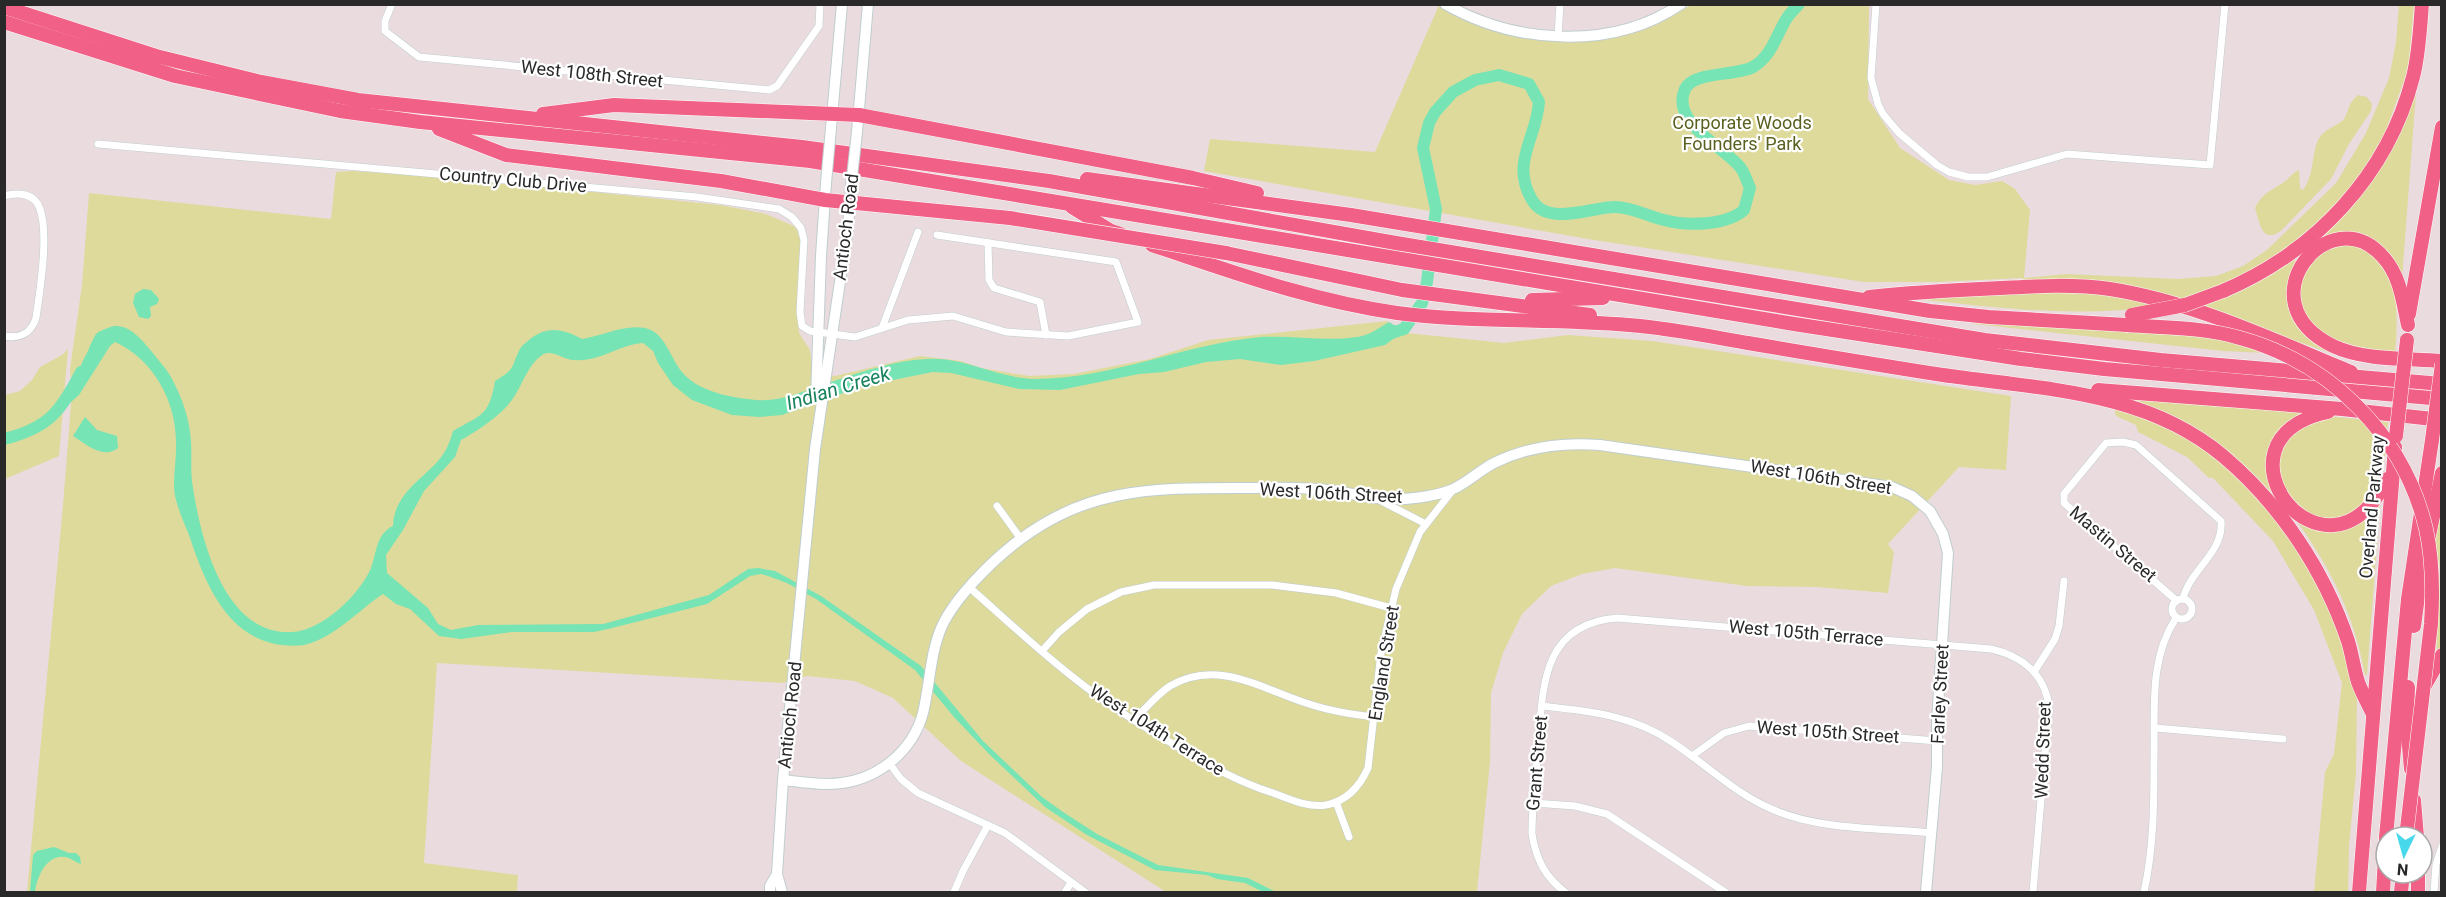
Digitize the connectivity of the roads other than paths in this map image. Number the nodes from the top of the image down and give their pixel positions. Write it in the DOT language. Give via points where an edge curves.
graph roads {
  1 [pos="392,4"];
  2 [pos="820,4"];
  3 [pos="842,4"];
  4 [pos="868,4"];
  5 [pos="1445,4"];
  6 [pos="1560,4"];
  7 [pos="1681,4"];
  8 [pos="1876,4"];
  9 [pos="2225,4"];
  10 [pos="2422,4"];
  11 [pos="4,7"];
  12 [pos="4,22"];
  13 [pos="1558,36"];
  14 [pos="833,113"];
  15 [pos="859,115"];
  16 [pos="517,118"];
  17 [pos="420,122"];
  18 [pos="2442,127"];
  19 [pos="98,144"];
  20 [pos="1049,181"];
  21 [pos="4,196"];
  22 [pos="825,200"];
  23 [pos="1065,202"];
  24 [pos="850,203"];
  25 [pos="1351,215"];
  26 [pos="918,232"];
  27 [pos="938,235"];
  28 [pos="988,243"];
  29 [pos="1395,250"];
  30 [pos="1486,265"];
  31 [pos="1632,297"];
  32 [pos="1480,299"];
  33 [pos="1853,299"];
  34 [pos="2129,320"];
  35 [pos="2408,325"];
  36 [pos="882,328"];
  37 [pos="1662,328"];
  38 [pos="825,333"];
  39 [pos="1046,335"];
  40 [pos="4,336"];
  41 [pos="2442,362"];
  42 [pos="2364,378"];
  43 [pos="2442,384"];
  44 [pos="2039,388"];
  45 [pos="2442,399"];
  46 [pos="2342,409"];
  47 [pos="2442,420"];
  48 [pos="2391,472"];
  49 [pos="2440,485"];
  50 [pos="1454,489"];
  51 [pos="1376,498"];
  52 [pos="1921,502"];
  53 [pos="998,506"];
  54 [pos="1426,524"];
  55 [pos="1021,538"];
  56 [pos="2064,581"];
  57 [pos="970,588"];
  58 [pos="2180,600"];
  59 [pos="1391,608"];
  60 [pos="2176,618"];
  61 [pos="1573,632"];
  62 [pos="1942,645"];
  63 [pos="1042,651"];
  64 [pos="2442,655"];
  65 [pos="2034,672"];
  66 [pos="2423,688"];
  67 [pos="1542,706"];
  68 [pos="2373,714"];
  69 [pos="1374,717"];
  70 [pos="1133,720"];
  71 [pos="2155,728"];
  72 [pos="2283,739"];
  73 [pos="1937,741"];
  74 [pos="1692,756"];
  75 [pos="889,763"];
  76 [pos="783,780"];
  77 [pos="1336,801"];
  78 [pos="1534,803"];
  79 [pos="988,825"];
  80 [pos="2387,825"];
  81 [pos="2407,825"];
  82 [pos="2416,825"];
  83 [pos="1931,833"];
  84 [pos="1349,837"];
  85 [pos="2442,846"];
  86 [pos="777,874"];
  87 [pos="1071,883"];
  88 [pos="770,892"];
  89 [pos="782,892"];
  90 [pos="954,892"];
  91 [pos="1065,892"];
  92 [pos="1085,892"];
  93 [pos="1565,892"];
  94 [pos="1725,892"];
  95 [pos="1926,892"];
  96 [pos="2033,892"];
  97 [pos="2144,892"];
  98 [pos="2359,892"];
  99 [pos="2434,892"];
  1 -- 2 [label="street, West 108th Street" via="385,31 416,56 769,90 777,86 819,26"];
  3 -- 14 [label="street, Antioch Road"];
  4 -- 15 [label="street, Antioch Road"];
  5 -- 13 [label="street" via="1506,29"];
  6 -- 13 [label="street"];
  7 -- 13 [label="street" via="1623,30"];
  8 -- 9 [label="street" via="1871,78 1878,104 1892,126 1937,165 1962,176 1980,178 2067,154 2210,165"];
  10 -- 34 [label="highway, bridge" via="2407,95 2388,141 2364,181 2332,219 2268,269 2185,305"];
  11 -- 16 [label="highway" via="145,53 261,82 388,104"];
  12 -- 17 [label="highway" via="121,60 223,87 340,111"];
  14 -- 15 [label="highway"];
  14 -- 16 [label="highway" via="614,105"];
  14 -- 22 [label="street, Antioch Road, bridge"];
  15 -- 24 [label="street, Antioch Road, bridge"];
  15 -- 25 [label="highway" via="1193,178"];
  16 -- 20 [label="highway" via="802,147"];
  17 -- 22 [label="highway" via="506,154 721,181"];
  17 -- 23 [label="highway" via="810,161"];
  18 -- 35 [label="highway, Overland Parkway"];
  19 -- 38 [label="street, Country Club Drive" via="697,196 779,209 801,228 804,240 802,326"];
  20 -- 25 [label="highway" via="1082,178"];
  20 -- 29 [label="highway"];
  21 -- 40 [label="street" via="15,193 36,202 44,245 33,328 23,336"];
  22 -- 24 [label="highway"];
  22 -- 38 [label="street, Antioch Road" via="821,256"];
  23 -- 29 [label="highway"];
  23 -- 37 [label="highway" via="1111,231 1270,286 1349,305 1429,317"];
  24 -- 32 [label="highway, bridge" via="1010,218 1226,253 1371,284"];
  24 -- 38 [label="street, Antioch Road"];
  25 -- 33 [label="highway"];
  26 -- 36 [label="street"];
  27 -- 28 [label="street"];
  28 -- 39 [label="street" via="989,280 994,288 1040,302"];
  28 -- 39 [label="street" via="1116,262 1138,322 1068,336"];
  29 -- 30 [label="highway"];
  30 -- 31 [label="highway"];
  30 -- 42 [label="highway" via="1985,340"];
  31 -- 32 [label="highway"];
  31 -- 45 [label="highway" via="2021,359"];
  32 -- 37 [label="highway" via="1641,320"];
  33 -- 34 [label="highway" via="1958,315 2096,323"];
  33 -- 42 [label="highway" via="1916,291 2044,286 2109,289 2169,303 2266,337"];
  34 -- 66 [label="highway, bridge" via="2201,330 2262,345 2333,384 2376,427 2411,485 2428,539 2433,597"];
  35 -- 41 [label="highway" via="2401,290 2388,263 2370,247 2354,240 2326,243 2310,252 2299,266 2293,289 2296,310 2324,340 2355,353"];
  35 -- 48 [label="highway, Overland Parkway, bridge"];
  36 -- 38 [label="street" via="855,337"];
  36 -- 39 [label="street" via="908,320 952,316 1006,332"];
  37 -- 44 [label="highway"];
  38 -- 76 [label="street, Antioch Road"];
  41 -- 80 [label="highway, bridge" via="2408,599"];
  42 -- 43 [label="highway"];
  44 -- 46 [label="highway" via="2065,386"];
  44 -- 68 [label="highway" via="2112,400 2165,418 2225,457 2263,494 2295,536 2319,577 2348,642 2359,683"];
  46 -- 47 [label="highway"];
  46 -- 48 [label="highway" via="2300,420 2283,437 2273,466 2282,498 2301,517 2325,524 2342,523 2374,504"];
  48 -- 68 [label="highway, Overland Parkway"];
  49 -- 82 [label="highway" via="2415,615 2407,703"];
  50 -- 51 [label="street, West 106th Street" via="1399,499"];
  50 -- 52 [label="street, West 106th Street" via="1482,469 1515,454 1554,444 1583,444 1877,484 1904,491"];
  50 -- 54 [label="street, England Street"];
  51 -- 54 [label="street"];
  51 -- 55 [label="street, West 106th Street" via="1315,488 1144,490 1074,508"];
  52 -- 62 [label="street, Farley Street" via="1937,521 1948,554"];
  53 -- 55 [label="street"];
  54 -- 59 [label="street, England Street" via="1406,562"];
  55 -- 57 [label="street, West 106th Street"];
  56 -- 65 [label="street" via="2055,639"];
  57 -- 63 [label="street, West 104th Terrace"];
  57 -- 75 [label="street, West 106th Street" via="943,625 916,731"];
  58 -- 58 [label="street, Mastin Street" via="2193,575 2216,548 2222,521 2136,446 2106,443 2064,494 2064,503"];
  58 -- 60 [label="street" via="2172,609"];
  58 -- 60 [label="street" via="2192,605 2192,612 2186,619"];
  59 -- 63 [label="street" via="1336,593 1272,585 1154,585 1121,592 1087,609"];
  59 -- 69 [label="street, England Street"];
  60 -- 71 [label="street" via="2166,633 2156,665"];
  61 -- 62 [label="street, West 105th Terrace" via="1596,621 1617,618"];
  61 -- 67 [label="street, Grant Street" via="1550,663"];
  62 -- 65 [label="street, West 105th Terrace" via="2006,652"];
  62 -- 73 [label="street, Farley Street"];
  63 -- 70 [label="street, West 104th Terrace"];
  64 -- 66 [label="highway"];
  65 -- 96 [label="street, Wedd Street" via="2045,688 2049,707"];
  66 -- 81 [label="highway, bridge"];
  67 -- 74 [label="street" via="1619,717 1656,732"];
  67 -- 78 [label="street, Grant Street"];
  68 -- 98 [label="highway, Overland Parkway"];
  69 -- 70 [label="street" via="1320,708 1241,678 1215,674 1171,685"];
  69 -- 77 [label="street, England Street" via="1364,778 1350,794"];
  70 -- 77 [label="street, West 104th Terrace" via="1219,771 1266,791 1308,804"];
  71 -- 72 [label="street"];
  71 -- 97 [label="street" via="2153,840"];
  73 -- 74 [label="street, West 105th Street" via="1749,726 1724,733"];
  73 -- 83 [label="street, Farley Street"];
  74 -- 83 [label="street" via="1739,792 1795,817"];
  75 -- 76 [label="street, West 106th Street" via="867,777 841,783"];
  75 -- 79 [label="street" via="918,793"];
  76 -- 86 [label="street, Antioch Road"];
  77 -- 84 [label="street"];
  78 -- 93 [label="street, Grant Street" via="1532,834 1538,859 1550,879"];
  78 -- 94 [label="street" via="1575,806 1607,814"];
  79 -- 87 [label="street" via="1026,847"];
  79 -- 90 [label="street"];
  83 -- 95 [label="street, Farley Street"];
  85 -- 99 [label="street"];
  86 -- 88 [label="street, Antioch Road"];
  86 -- 89 [label="street, Antioch Road"];
  87 -- 91 [label="street"];
  87 -- 92 [label="street"];
}
